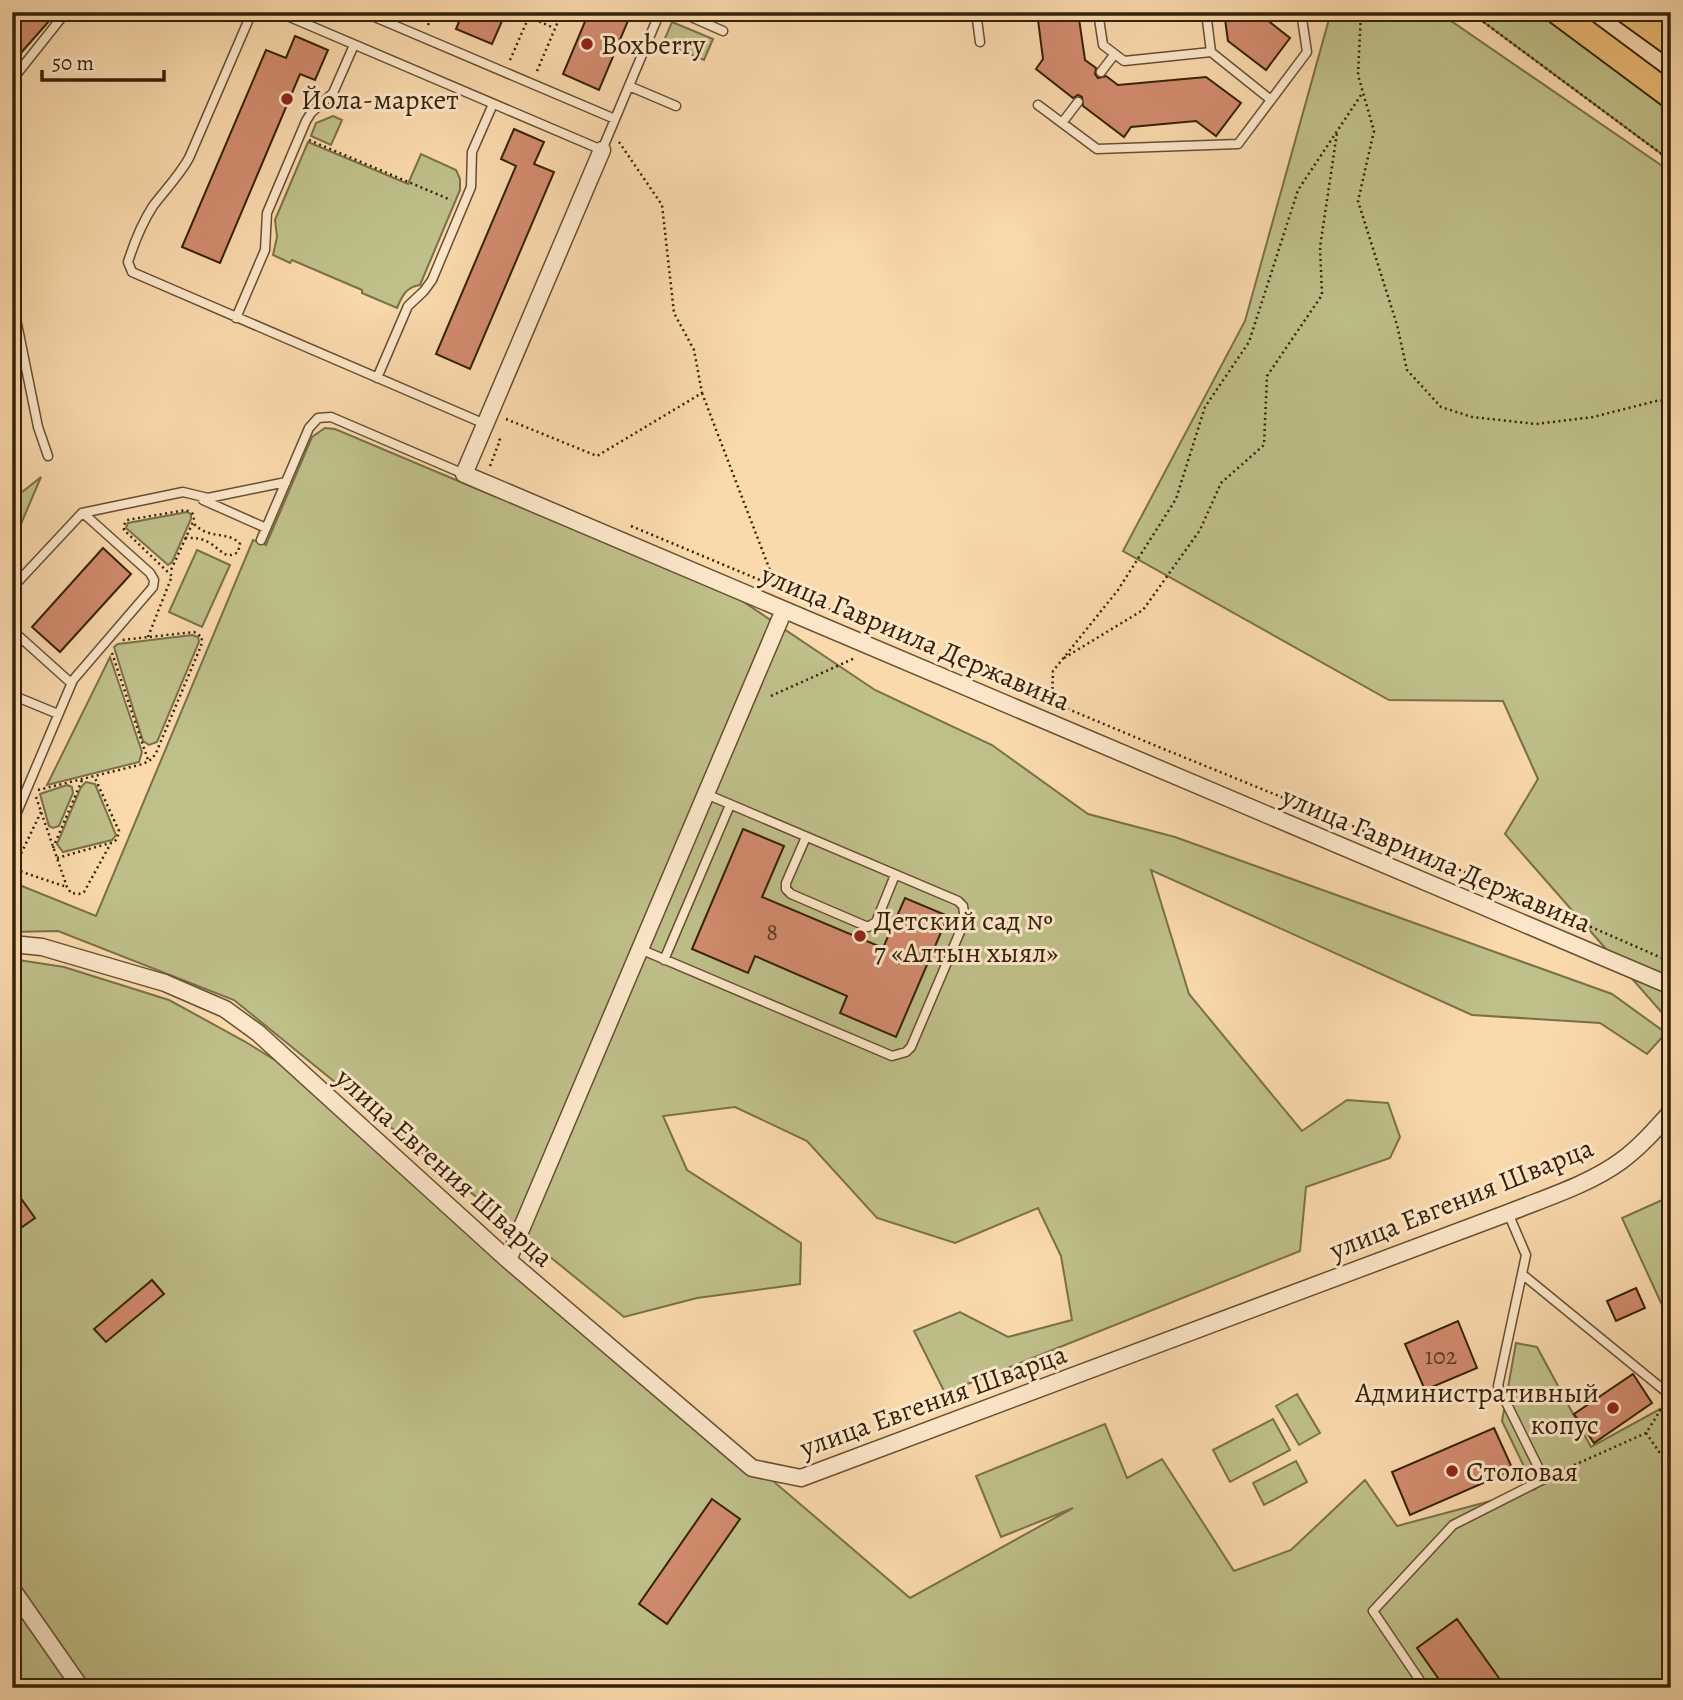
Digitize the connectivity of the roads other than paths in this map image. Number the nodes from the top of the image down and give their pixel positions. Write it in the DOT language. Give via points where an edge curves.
graph roads {
  1 [pos="66,12"];
  2 [pos="251,12"];
  3 [pos="278,12"];
  4 [pos="362,12"];
  5 [pos="660,12"];
  6 [pos="680,12"];
  7 [pos="976,12"];
  8 [pos="1098,12"];
  9 [pos="1206,12"];
  10 [pos="1301,12"];
  11 [pos="1558,12"];
  12 [pos="1628,12"];
  13 [pos="723,30"];
  14 [pos="980,42"];
  15 [pos="1671,43"];
  16 [pos="354,45"];
  17 [pos="1212,52"];
  18 [pos="1114,55"];
  19 [pos="1101,72"];
  20 [pos="12,80"];
  21 [pos="629,86"];
  22 [pos="1671,96"];
  23 [pos="1271,100"];
  24 [pos="1078,102"];
  25 [pos="493,104"];
  26 [pos="676,106"];
  27 [pos="1038,106"];
  28 [pos="615,119"];
  29 [pos="1062,123"];
  30 [pos="602,150"];
  31 [pos="12,299"];
  32 [pos="236,318"];
  33 [pos="377,378"];
  34 [pos="486,422"];
  35 [pos="48,456"];
  36 [pos="464,474"];
  37 [pos="286,482"];
  38 [pos="197,497"];
  39 [pos="83,513"];
  40 [pos="266,528"];
  41 [pos="261,540"];
  42 [pos="12,588"];
  43 [pos="784,610"];
  44 [pos="12,630"];
  45 [pos="71,683"];
  46 [pos="12,695"];
  47 [pos="58,714"];
  48 [pos="706,794"];
  49 [pos="730,804"];
  50 [pos="12,824"];
  51 [pos="806,837"];
  52 [pos="895,875"];
  53 [pos="12,944"];
  54 [pos="640,950"];
  55 [pos="664,960"];
  56 [pos="1671,986"];
  57 [pos="1671,1112"];
  58 [pos="1508,1213"];
  59 [pos="508,1261"];
  60 [pos="1522,1273"];
  61 [pos="1670,1395"];
  62 [pos="12,1589"];
  63 [pos="81,1688"];
  64 [pos="1425,1688"];
  1 -- 20 [label="lane"];
  2 -- 32 [label="lane" via="189,158 147,217 128,261 137,275"];
  3 -- 16 [label="lane"];
  4 -- 28 [label="lane"];
  5 -- 21 [label="lane"];
  6 -- 13 [label="lane"];
  7 -- 14 [label="lane"];
  8 -- 18 [label="lane" via="1103,45"];
  9 -- 17 [label="lane"];
  10 -- 23 [label="lane" via="1307,52"];
  11 -- 22 [label="main road"];
  12 -- 15 [label="main road"];
  16 -- 25 [label="lane"];
  16 -- 32 [label="lane" via="334,91 309,116 300,135 267,213 265,250"];
  17 -- 18 [label="lane" via="1129,61"];
  17 -- 23 [label="lane"];
  18 -- 19 [label="lane"];
  21 -- 26 [label="lane"];
  21 -- 28 [label="lane"];
  23 -- 29 [label="lane" via="1243,139 1231,146 1097,149"];
  24 -- 29 [label="lane"];
  25 -- 30 [label="lane"];
  25 -- 33 [label="lane" via="472,152 472,183 430,284 408,306"];
  27 -- 29 [label="lane"];
  28 -- 30 [label="lane"];
  30 -- 34 [label="street"];
  31 -- 35 [label="lane"];
  32 -- 33 [label="lane"];
  33 -- 34 [label="lane"];
  34 -- 36 [label="street"];
  36 -- 37 [label="lane" via="323,417 309,428"];
  36 -- 43 [label="street, улица Гавриила Державина"];
  37 -- 38 [label="lane"];
  37 -- 40 [label="lane"];
  38 -- 39 [label="lane" via="183,492"];
  38 -- 40 [label="lane"];
  39 -- 42 [label="lane"];
  39 -- 45 [label="lane" via="150,573 153,587"];
  40 -- 41 [label="lane"];
  43 -- 48 [label="street"];
  43 -- 56 [label="street, улица Гавриила Державина"];
  44 -- 45 [label="lane"];
  45 -- 47 [label="lane"];
  46 -- 47 [label="lane"];
  47 -- 50 [label="lane"];
  48 -- 49 [label="lane"];
  48 -- 54 [label="street"];
  49 -- 51 [label="lane"];
  49 -- 55 [label="lane"];
  51 -- 52 [label="lane"];
  51 -- 52 [label="lane" via="786,887 791,894 871,926"];
  52 -- 55 [label="lane" via="958,901 965,912 911,1047 899,1056"];
  53 -- 59 [label="street, улица Евгения Шварца" via="42,947 164,983 225,1009 258,1033"];
  54 -- 55 [label="lane"];
  54 -- 59 [label="street"];
  57 -- 58 [label="street, улица Евгения Шварца" via="1619,1162"];
  58 -- 59 [label="street, улица Евгения Шварца" via="801,1478 752,1468"];
  58 -- 60 [label="lane" via="1526,1255"];
  60 -- 61 [label="lane"];
  60 -- 64 [label="lane" via="1498,1386 1544,1479 1453,1525 1373,1611"];
  62 -- 63 [label="street"];
}
